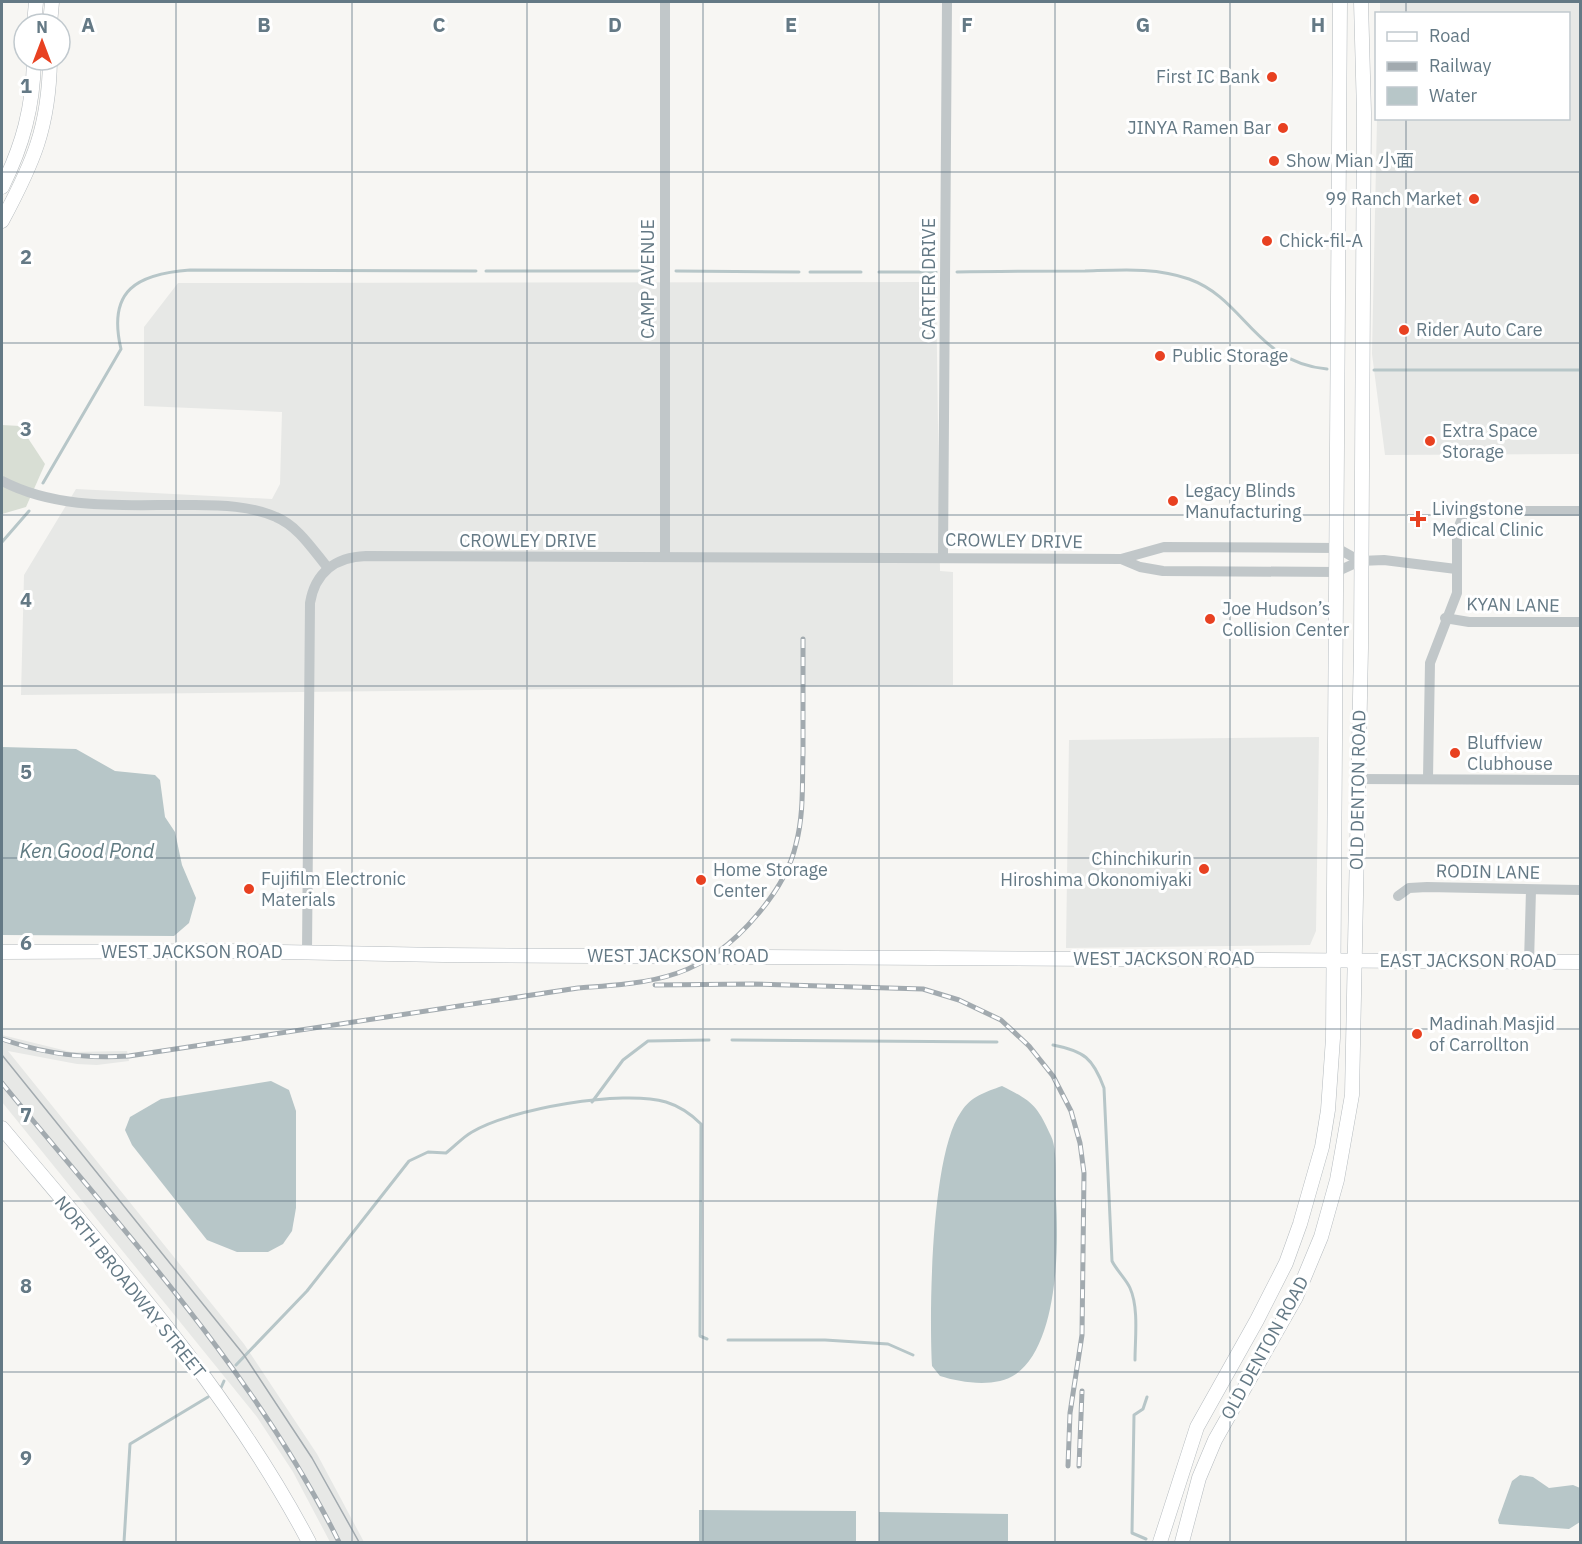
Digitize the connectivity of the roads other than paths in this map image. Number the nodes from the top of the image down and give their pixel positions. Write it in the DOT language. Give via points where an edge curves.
graph roads {
  1 [pos="666,2"];
  2 [pos="946,2"];
  3 [pos="1340,2"];
  4 [pos="1361,2"];
  5 [pos="33,72"];
  6 [pos="49,72"];
  7 [pos="31,109"];
  8 [pos="46,112"];
  9 [pos="1341,113"];
  10 [pos="1364,113"];
  11 [pos="17,156"];
  12 [pos="33,161"];
  13 [pos="2,186"];
  14 [pos="19,189"];
  15 [pos="2,221"];
  16 [pos="1339,261"];
  17 [pos="1363,261"];
  18 [pos="2,481"];
  19 [pos="1581,511"];
  20 [pos="1336,548"];
  21 [pos="665,557"];
  22 [pos="943,557"];
  23 [pos="1121,559"];
  24 [pos="1360,561"];
  25 [pos="328,568"];
  26 [pos="1456,569"];
  27 [pos="1336,572"];
  28 [pos="1445,618"];
  29 [pos="1581,622"];
  30 [pos="1428,778"];
  31 [pos="1358,779"];
  32 [pos="1581,780"];
  33 [pos="1530,890"];
  34 [pos="1581,890"];
  35 [pos="1398,896"];
  36 [pos="2,952"];
  37 [pos="307,952"];
  38 [pos="1333,961"];
  39 [pos="1355,961"];
  40 [pos="1529,962"];
  41 [pos="1581,962"];
  42 [pos="2,1128"];
  43 [pos="1213,1394"];
  44 [pos="1233,1406"];
  45 [pos="309,1542"];
  46 [pos="1160,1542"];
  47 [pos="1182,1542"];
  1 -- 21 [label="street, CAMP AVENUE"];
  2 -- 22 [label="street, CARTER DRIVE"];
  3 -- 9 [label="main road, OLD DENTON ROAD"];
  4 -- 10 [label="main road, OLD DENTON ROAD"];
  5 -- 7 [label="main road"];
  6 -- 8 [label="main road"];
  7 -- 8 [label="main road"];
  7 -- 11 [label="main road"];
  8 -- 12 [label="main road"];
  9 -- 10 [label="main road"];
  9 -- 16 [label="main road, OLD DENTON ROAD"];
  10 -- 17 [label="main road, OLD DENTON ROAD"];
  11 -- 12 [label="main road"];
  11 -- 13 [label="main road"];
  12 -- 14 [label="main road"];
  13 -- 14 [label="main road"];
  14 -- 15 [label="main road"];
  16 -- 17 [label="main road"];
  16 -- 20 [label="main road, OLD DENTON ROAD"];
  17 -- 24 [label="main road, OLD DENTON ROAD"];
  18 -- 25 [label="street" via="21,491 64,503 230,505 276,517 302,537"];
  19 -- 26 [label="street" via="1465,511 1457,531"];
  20 -- 23 [label="street, CROWLEY DRIVE" via="1164,547"];
  20 -- 24 [label="street, CROWLEY DRIVE"];
  20 -- 27 [label="main road, OLD DENTON ROAD"];
  21 -- 22 [label="street, CROWLEY DRIVE"];
  21 -- 25 [label="street, CROWLEY DRIVE" via="366,556 339,560"];
  22 -- 23 [label="street, CROWLEY DRIVE"];
  23 -- 27 [label="street, CROWLEY DRIVE" via="1163,571"];
  24 -- 26 [label="street"];
  24 -- 27 [label="street, CROWLEY DRIVE"];
  24 -- 31 [label="main road, OLD DENTON ROAD"];
  25 -- 37 [label="street" via="313,587 310,603"];
  26 -- 28 [label="street" via="1457,592"];
  27 -- 38 [label="main road, OLD DENTON ROAD"];
  28 -- 29 [label="street, KYAN LANE" via="1470,622"];
  28 -- 30 [label="street" via="1430,670"];
  30 -- 31 [label="street"];
  30 -- 32 [label="street"];
  31 -- 39 [label="main road, OLD DENTON ROAD"];
  33 -- 34 [label="street, RODIN LANE"];
  33 -- 35 [label="street, RODIN LANE" via="1427,887 1409,888"];
  33 -- 40 [label="street"];
  36 -- 37 [label="main road, WEST JACKSON ROAD"];
  37 -- 38 [label="main road, WEST JACKSON ROAD"];
  38 -- 39 [label="main road, WEST JACKSON ROAD"];
  38 -- 43 [label="main road, OLD DENTON ROAD" via="1328,1110 1313,1184 1286,1263"];
  39 -- 40 [label="main road, EAST JACKSON ROAD"];
  39 -- 44 [label="main road, OLD DENTON ROAD" via="1352,1095 1337,1180 1321,1237 1296,1297"];
  40 -- 41 [label="main road, EAST JACKSON ROAD"];
  42 -- 45 [label="main road, NORTH BROADWAY STREET" via="187,1354 268,1471"];
  43 -- 44 [label="main road"];
  43 -- 46 [label="main road, OLD DENTON ROAD" via="1180,1474"];
  44 -- 47 [label="main road, OLD DENTON ROAD" via="1199,1478"];
}
